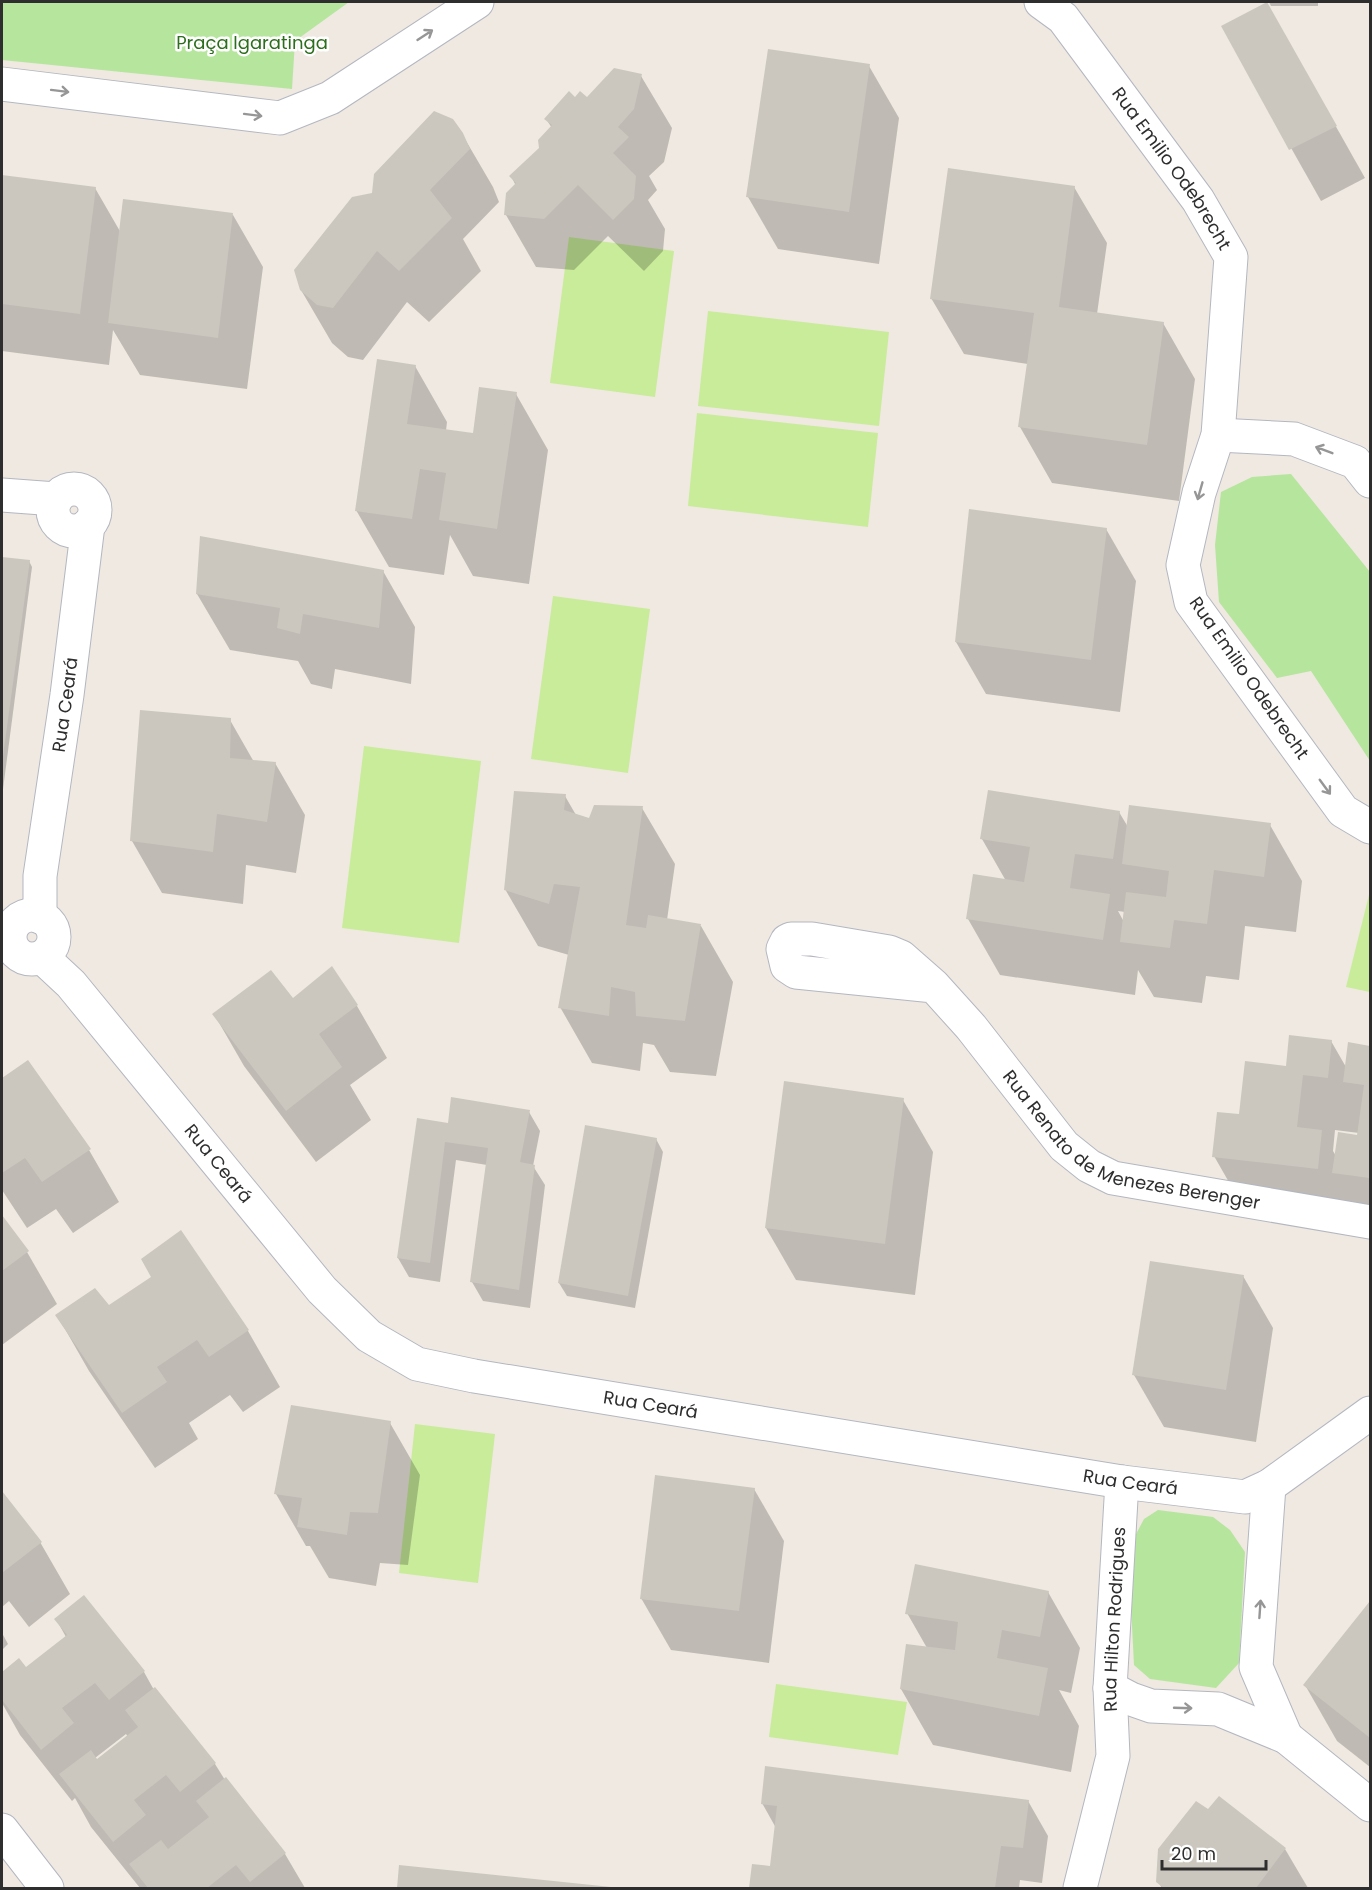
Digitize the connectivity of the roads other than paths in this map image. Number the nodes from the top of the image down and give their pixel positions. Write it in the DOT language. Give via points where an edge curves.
graph roads {
  1 [pos="477,2"];
  2 [pos="1041,2"];
  3 [pos="2,84"];
  4 [pos="1218,435"];
  5 [pos="1371,481"];
  6 [pos="5,496"];
  7 [pos="1371,827"];
  8 [pos="21,953"];
  9 [pos="934,986"];
  10 [pos="1371,1222"];
  11 [pos="1371,1413"];
  12 [pos="1122,1482"];
  13 [pos="1269,1486"];
  14 [pos="1256,1667"];
  15 [pos="1110,1688"];
  16 [pos="1151,1707"];
  17 [pos="1218,1709"];
  18 [pos="1287,1737"];
  19 [pos="1113,1756"];
  20 [pos="1371,1805"];
  21 [pos="2,1830"];
  22 [pos="47,1888"];
  23 [pos="1080,1888"];
  3 -- 1 [label="street, one-way" via="280,118 330,98"];
  2 -- 4 [label="street, Rua Emilio Odebrecht" via="1070,27 1198,200 1231,257"];
  5 -- 4 [label="street, one-way" via="1355,462 1294,439"];
  4 -- 7 [label="street, Rua Emilio Odebrecht, one-way" via="1199,493 1183,565 1191,602 1342,811"];
  6 -- 8 [label="street, Rua Ceará" via="68,517 82,568 34,916 16,921 10,932"];
  8 -- 12 [label="street, Rua Ceará" via="71,984 322,1290 369,1336 417,1364"];
  9 -- 10 [label="street, Rua Renato de Menezes Berenger" via="1064,1146 1089,1166 1113,1178"];
  11 -- 13 [label="street, Rua Ceará"];
  12 -- 13 [label="street, Rua Ceará" via="1245,1497"];
  12 -- 15 [label="street, Rua Hilton Rodrigues"];
  14 -- 13 [label="street, one-way"];
  14 -- 17 [label="street" via="1244,1695"];
  14 -- 18 [label="street"];
  15 -- 16 [label="street"];
  15 -- 19 [label="street, Rua Hilton Rodrigues"];
  16 -- 17 [label="street, one-way"];
  16 -- 19 [label="street, Rua Hilton Rodrigues"];
  17 -- 18 [label="street"];
  18 -- 20 [label="street"];
  19 -- 23 [label="street, Rua Hilton Rodrigues"];
  21 -- 22 [label="street"];
}
